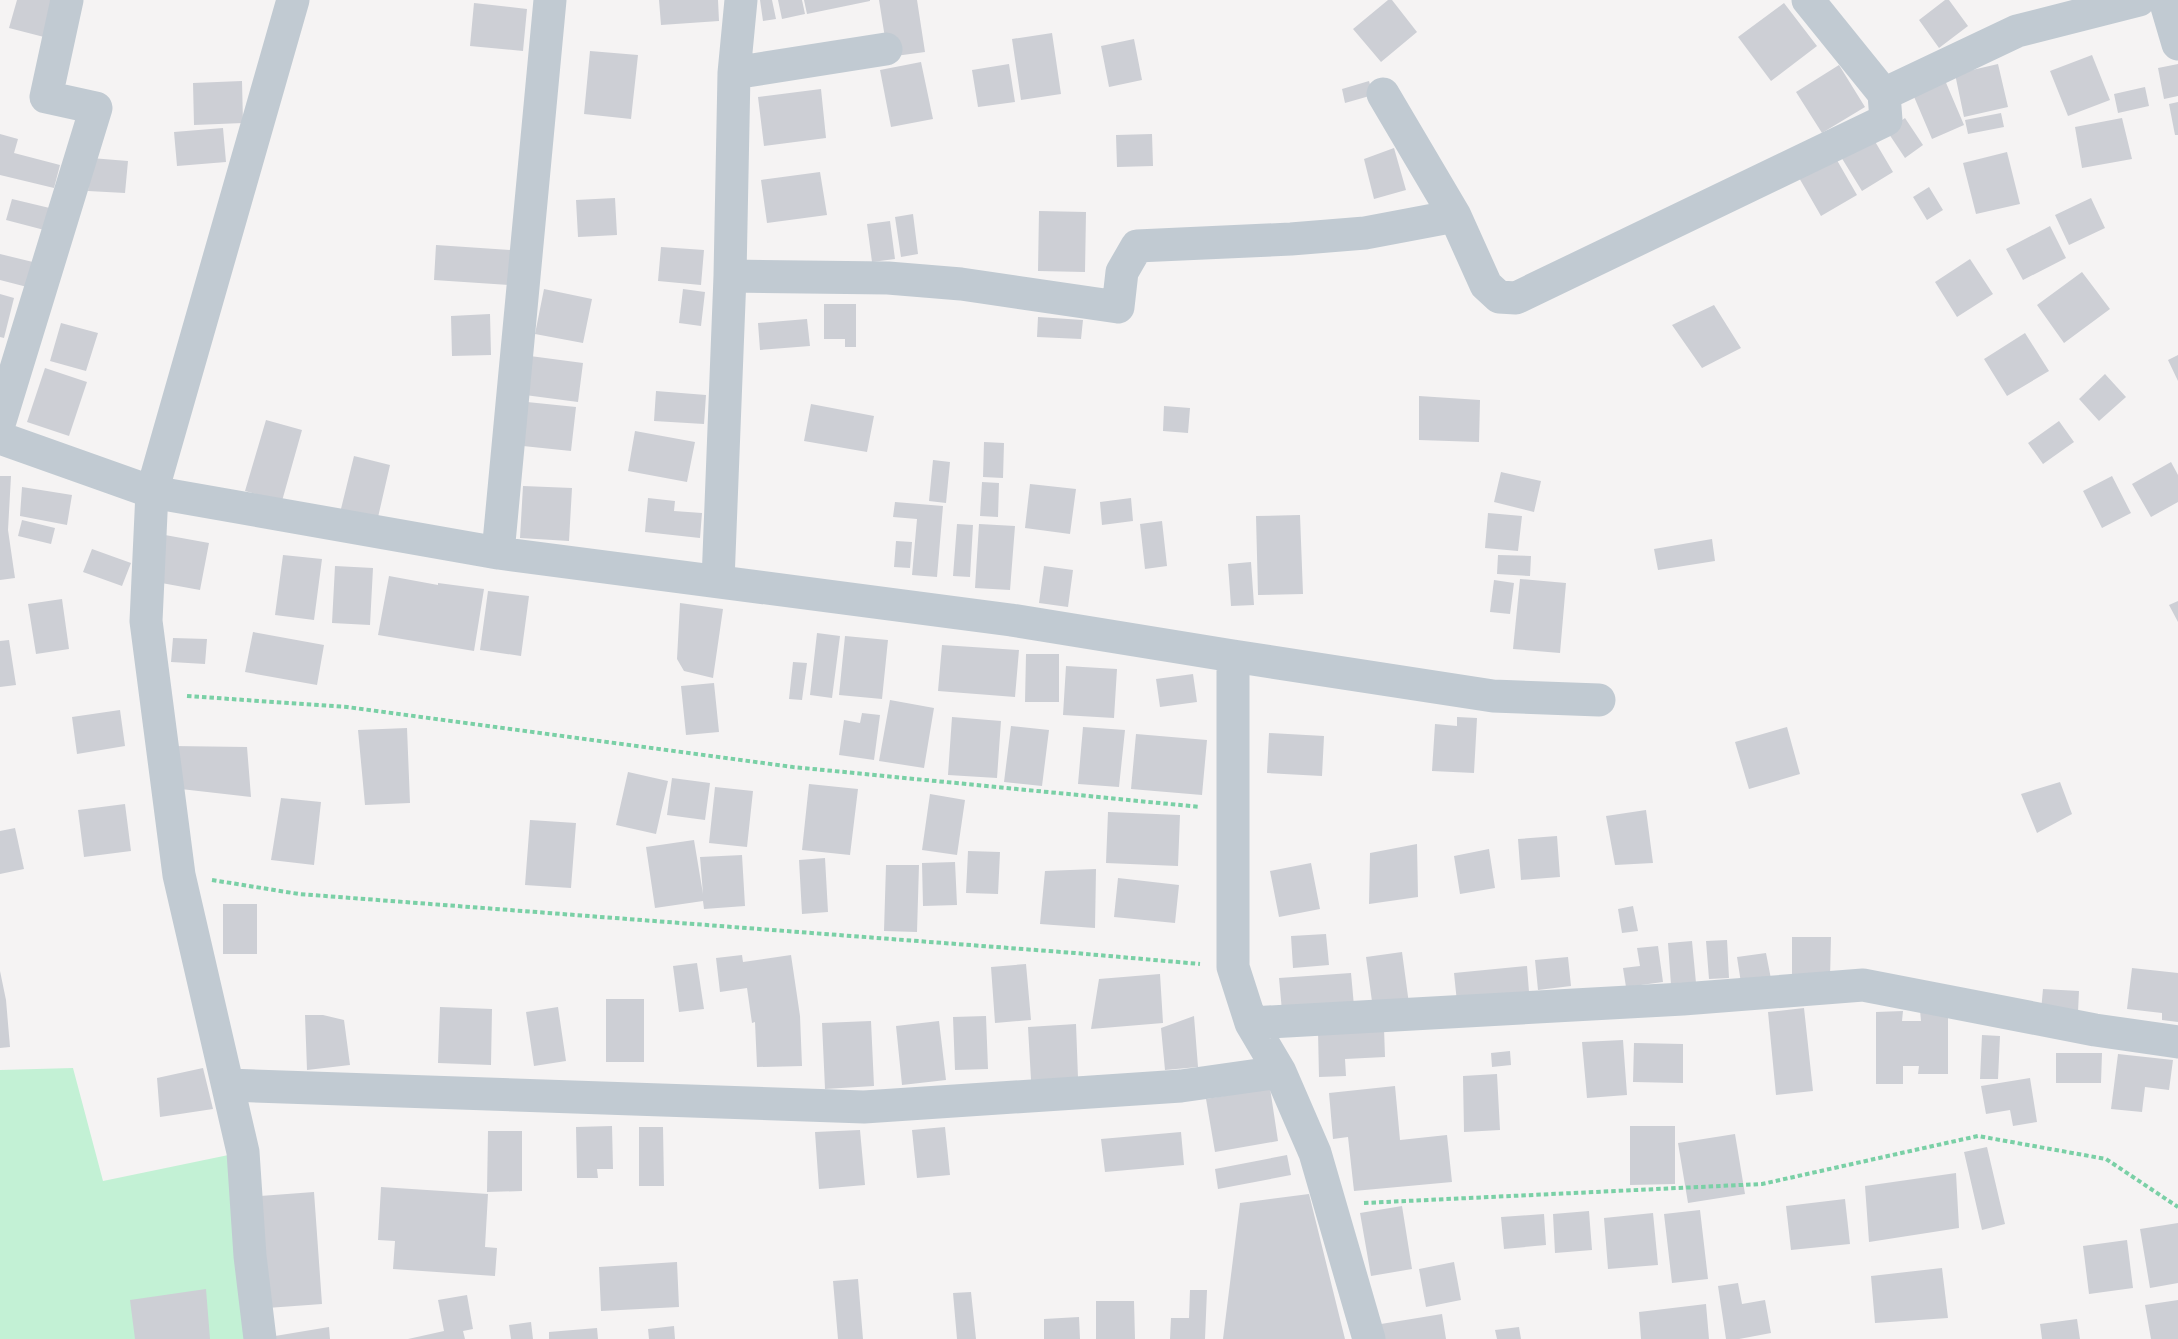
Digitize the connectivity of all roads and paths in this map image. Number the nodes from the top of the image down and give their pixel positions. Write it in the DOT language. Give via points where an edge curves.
graph roads {
  1 [pos="67,0"];
  2 [pos="293,0"];
  3 [pos="550,0"];
  4 [pos="741,0"];
  5 [pos="1808,0"];
  6 [pos="2139,0"];
  7 [pos="2165,0"];
  8 [pos="2178,44"];
  9 [pos="886,49"];
  10 [pos="734,73"];
  11 [pos="1383,94"];
  12 [pos="1884,94"];
  13 [pos="1455,216"];
  14 [pos="730,276"];
  15 [pos="0,421"];
  16 [pos="0,438"];
  17 [pos="152,492"];
  18 [pos="498,553"];
  19 [pos="718,581"];
  20 [pos="1233,656"];
  21 [pos="156,694"];
  22 [pos="1599,700"];
  23 [pos="1233,810"];
  24 [pos="179,875"];
  25 [pos="1233,967"];
  26 [pos="1251,1023"];
  27 [pos="2178,1042"];
  28 [pos="1280,1072"];
  29 [pos="228,1085"];
  30 [pos="1330,1204"];
  31 [pos="2178,1207"];
  32 [pos="260,1339"];
  33 [pos="1369,1339"];
  1 -- 15 [label="street" via="46,97 96,108"];
  2 -- 17 [label="street"];
  3 -- 18 [label="street"];
  4 -- 10 [label="street"];
  5 -- 12 [label="street"];
  6 -- 12 [label="street" via="2017,31"];
  7 -- 8 [label="street"];
  9 -- 10 [label="street"];
  10 -- 14 [label="street"];
  11 -- 13 [label="street"];
  12 -- 13 [label="street" via="1886,120 1516,298 1499,297 1486,285"];
  13 -- 14 [label="street" via="1365,233 1137,246 1122,272 1118,307 961,284 888,278"];
  14 -- 19 [label="street"];
  16 -- 17 [label="street"];
  17 -- 18 [label="street"];
  17 -- 21 [label="street" via="146,621"];
  18 -- 19 [label="street"];
  19 -- 20 [label="street" via="1011,620"];
  20 -- 22 [label="street" via="1493,696"];
  20 -- 23 [label="street"];
  21 -- 23 [label="path" via="346,707 793,767"];
  21 -- 24 [label="street"];
  23 -- 25 [label="street"];
  24 -- 25 [label="path" via="298,894"];
  24 -- 29 [label="street"];
  25 -- 26 [label="street"];
  26 -- 27 [label="street" via="1863,985"];
  26 -- 28 [label="street"];
  28 -- 29 [label="street" via="1181,1086 864,1107"];
  28 -- 30 [label="street" via="1315,1153"];
  29 -- 32 [label="street" via="243,1152"];
  30 -- 31 [label="path" via="1762,1184 1978,1136 2106,1159"];
  30 -- 33 [label="street"];
}
